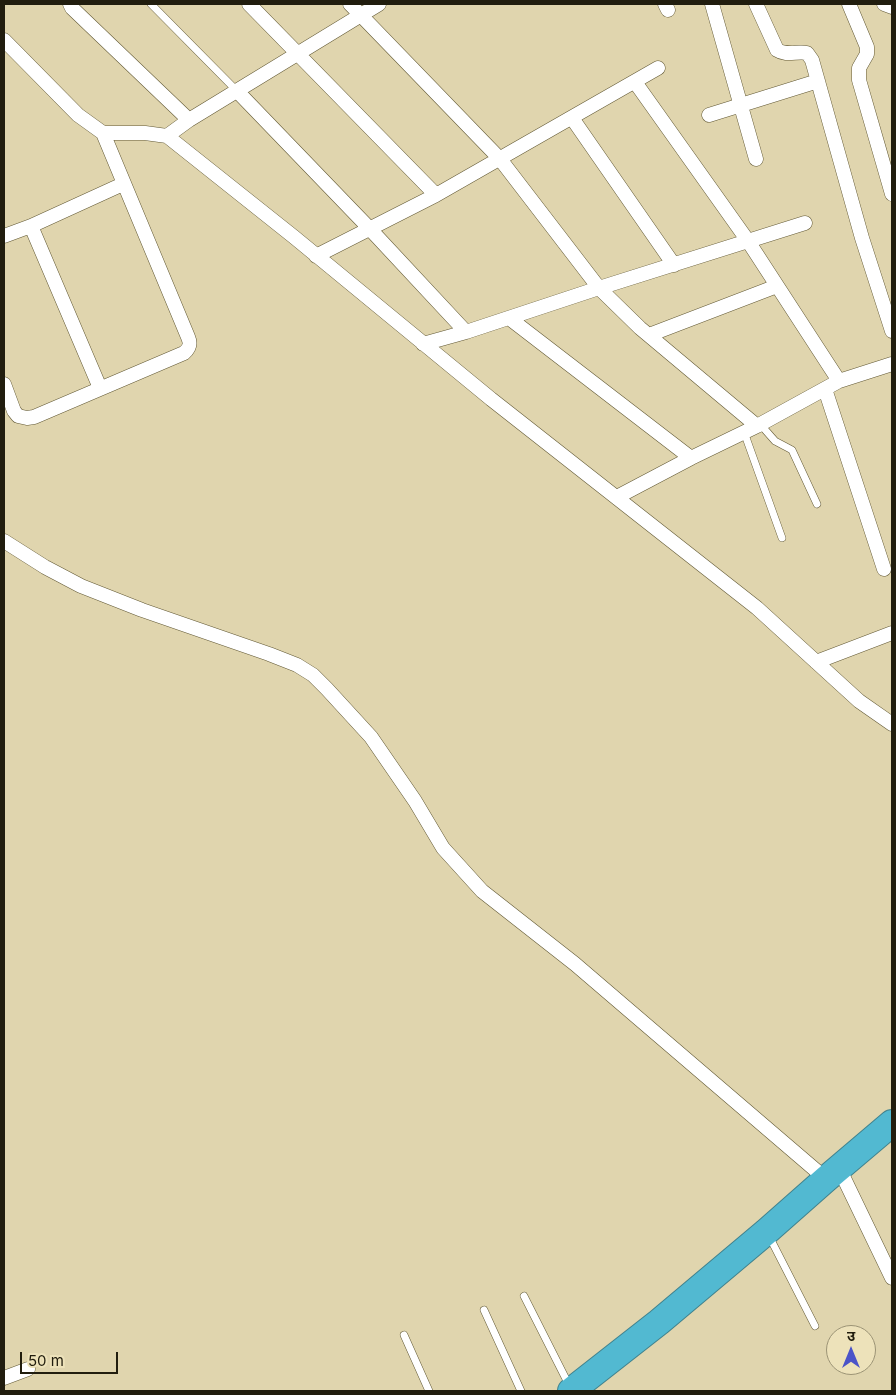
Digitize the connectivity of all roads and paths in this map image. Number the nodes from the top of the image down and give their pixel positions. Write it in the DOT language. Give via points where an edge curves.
graph roads {
  1 [pos="70,4"];
  2 [pos="151,4"];
  3 [pos="248,4"];
  4 [pos="350,4"];
  5 [pos="379,4"];
  6 [pos="712,4"];
  7 [pos="756,4"];
  8 [pos="849,4"];
  9 [pos="884,4"];
  10 [pos="892,7"];
  11 [pos="361,15"];
  12 [pos="6,47"];
  13 [pos="298,54"];
  14 [pos="658,68"];
  15 [pos="818,81"];
  16 [pos="635,82"];
  17 [pos="237,91"];
  18 [pos="741,105"];
  19 [pos="709,115"];
  20 [pos="572,118"];
  21 [pos="190,120"];
  22 [pos="103,133"];
  23 [pos="167,136"];
  24 [pos="500,159"];
  25 [pos="756,160"];
  26 [pos="123,184"];
  27 [pos="892,194"];
  28 [pos="436,195"];
  29 [pos="805,224"];
  30 [pos="31,226"];
  31 [pos="370,229"];
  32 [pos="4,236"];
  33 [pos="748,241"];
  34 [pos="316,256"];
  35 [pos="674,264"];
  36 [pos="777,286"];
  37 [pos="599,288"];
  38 [pos="509,318"];
  39 [pos="892,331"];
  40 [pos="466,332"];
  41 [pos="649,335"];
  42 [pos="423,344"];
  43 [pos="892,364"];
  44 [pos="839,381"];
  45 [pos="4,384"];
  46 [pos="100,388"];
  47 [pos="825,389"];
  48 [pos="754,427"];
  49 [pos="691,458"];
  50 [pos="617,497"];
  51 [pos="817,504"];
  52 [pos="782,538"];
  53 [pos="4,541"];
  54 [pos="884,569"];
  55 [pos="892,633"];
  56 [pos="816,662"];
  57 [pos="892,724"];
  58 [pos="892,1123"];
  59 [pos="833,1173"];
  60 [pos="766,1232"];
  61 [pos="892,1278"];
  62 [pos="524,1296"];
  63 [pos="484,1310"];
  64 [pos="814,1326"];
  65 [pos="404,1335"];
  66 [pos="28,1369"];
  67 [pos="4,1378"];
  68 [pos="428,1391"];
  69 [pos="521,1391"];
  70 [pos="571,1391"];
  1 -- 21 [label="street"];
  2 -- 17 [label="lane"];
  3 -- 13 [label="street"];
  4 -- 11 [label="street"];
  5 -- 11 [label="street"];
  6 -- 18 [label="street"];
  7 -- 15 [label="street" via="777,50 786,54 807,53"];
  8 -- 27 [label="street" via="868,47 868,54 859,68 859,80"];
  9 -- 10 [label="street"];
  11 -- 13 [label="street"];
  11 -- 24 [label="street"];
  12 -- 22 [label="street" via="78,115"];
  13 -- 17 [label="street"];
  13 -- 28 [label="street"];
  14 -- 16 [label="street"];
  15 -- 18 [label="street"];
  15 -- 39 [label="street"];
  16 -- 20 [label="street"];
  16 -- 33 [label="street"];
  17 -- 21 [label="street"];
  17 -- 31 [label="street"];
  18 -- 19 [label="street"];
  18 -- 25 [label="street"];
  20 -- 24 [label="street"];
  20 -- 35 [label="street"];
  21 -- 23 [label="street"];
  22 -- 23 [label="street"];
  22 -- 26 [label="street"];
  23 -- 34 [label="street"];
  24 -- 28 [label="street"];
  24 -- 37 [label="street"];
  26 -- 30 [label="street"];
  26 -- 46 [label="street" via="190,345 184,353"];
  28 -- 31 [label="street"];
  29 -- 33 [label="street"];
  30 -- 32 [label="street"];
  30 -- 46 [label="street"];
  31 -- 34 [label="street"];
  31 -- 40 [label="street"];
  33 -- 35 [label="street"];
  33 -- 36 [label="street"];
  34 -- 42 [label="street"];
  35 -- 37 [label="street"];
  36 -- 41 [label="street"];
  36 -- 44 [label="street"];
  37 -- 38 [label="street"];
  37 -- 41 [label="street"];
  38 -- 40 [label="street"];
  38 -- 49 [label="street"];
  40 -- 42 [label="street"];
  41 -- 48 [label="street"];
  42 -- 50 [label="street"];
  43 -- 44 [label="street"];
  44 -- 47 [label="street"];
  45 -- 46 [label="street" via="14,411 18,416 27,418"];
  47 -- 48 [label="street"];
  47 -- 54 [label="street"];
  48 -- 49 [label="street"];
  48 -- 51 [label="lane" via="792,450"];
  48 -- 52 [label="lane"];
  49 -- 50 [label="street"];
  50 -- 56 [label="street" via="757,608"];
  53 -- 59 [label="street" via="81,586 269,654 313,675 371,737 443,848 482,890"];
  55 -- 56 [label="street"];
  56 -- 57 [label="street" via="859,701"];
  58 -- 59 [label="highway"];
  59 -- 60 [label="highway"];
  59 -- 61 [label="street"];
  60 -- 64 [label="lane"];
  60 -- 70 [label="highway"];
  62 -- 70 [label="lane"];
  63 -- 69 [label="lane"];
  65 -- 68 [label="lane"];
  66 -- 67 [label="street"];
}
